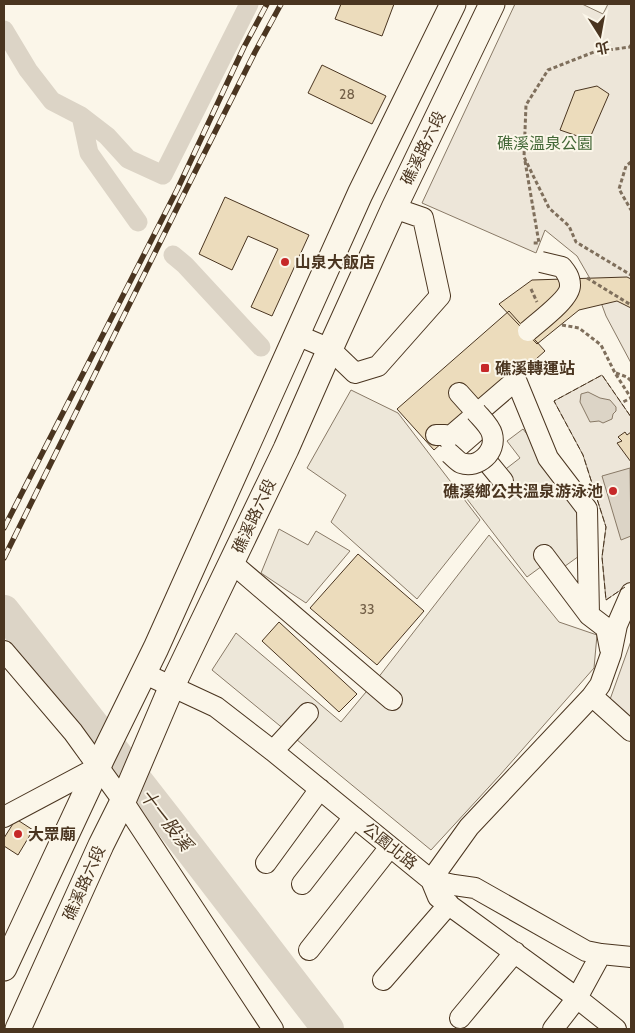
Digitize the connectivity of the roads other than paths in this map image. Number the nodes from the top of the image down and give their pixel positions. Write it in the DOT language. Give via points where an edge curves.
graph roads {
  1 [pos="453,4"];
  2 [pos="492,4"];
  3 [pos="360,194"];
  4 [pos="394,208"];
  5 [pos="541,262"];
  6 [pos="528,332"];
  7 [pos="297,335"];
  8 [pos="330,349"];
  9 [pos="459,393"];
  10 [pos="485,458"];
  11 [pos="503,481"];
  12 [pos="544,555"];
  13 [pos="232,562"];
  14 [pos="631,592"];
  15 [pos="589,615"];
  16 [pos="4,651"];
  17 [pos="611,654"];
  18 [pos="143,673"];
  19 [pos="172,686"];
  20 [pos="592,696"];
  21 [pos="392,700"];
  22 [pos="308,713"];
  23 [pos="631,730"];
  24 [pos="273,751"];
  25 [pos="100,763"];
  26 [pos="320,789"];
  27 [pos="125,796"];
  28 [pos="354,817"];
  29 [pos="4,818"];
  30 [pos="390,847"];
  31 [pos="266,863"];
  32 [pos="431,880"];
  33 [pos="302,884"];
  34 [pos="449,904"];
  35 [pos="309,950"];
  36 [pos="515,952"];
  37 [pos="601,954"];
  38 [pos="631,957"];
  39 [pos="4,968"];
  40 [pos="383,980"];
  41 [pos="577,998"];
  42 [pos="460,1018"];
  43 [pos="18,1029"];
  44 [pos="273,1029"];
  45 [pos="553,1029"];
  46 [pos="616,1029"];
  1 -- 3 [label="main road"];
  2 -- 4 [label="main road, 礁溪路六段"];
  3 -- 4 [label="main road"];
  3 -- 7 [label="main road"];
  4 -- 8 [label="main road, 礁溪路六段"];
  4 -- 8 [label="street" via="422,218 440,296 378,366 355,373"];
  5 -- 6 [label="street, bridge" via="562,266 571,286 566,297"];
  7 -- 8 [label="street"];
  7 -- 18 [label="main road"];
  8 -- 13 [label="main road, 礁溪路六段"];
  9 -- 10 [label="street, bridge" via="492,434 492,445"];
  10 -- 11 [label="street"];
  10 -- 15 [label="street, bridge" via="474,464 461,463 449,440 516,380 548,458 587,509"];
  12 -- 15 [label="street"];
  13 -- 19 [label="main road, 礁溪路六段"];
  13 -- 21 [label="street"];
  14 -- 17 [label="street" via="617,625"];
  15 -- 17 [label="street" via="606,628"];
  16 -- 25 [label="street"];
  17 -- 20 [label="street" via="600,686"];
  18 -- 19 [label="street, 公園北路"];
  18 -- 25 [label="main road"];
  19 -- 24 [label="street, 公園北路" via="216,706"];
  19 -- 27 [label="main road, 礁溪路六段"];
  20 -- 23 [label="street"];
  20 -- 32 [label="street" via="469,828"];
  22 -- 24 [label="street"];
  24 -- 26 [label="street, 公園北路"];
  25 -- 27 [label="street"];
  25 -- 29 [label="street"];
  25 -- 39 [label="main road"];
  26 -- 28 [label="street, 公園北路"];
  26 -- 31 [label="street"];
  27 -- 43 [label="main road, 礁溪路六段"];
  27 -- 44 [label="street"];
  28 -- 30 [label="street, 公園北路"];
  28 -- 33 [label="street"];
  30 -- 32 [label="street, 公園北路"];
  30 -- 35 [label="street"];
  32 -- 34 [label="street" via="438,897"];
  32 -- 37 [label="street, 公園北路" via="475,888 586,951"];
  34 -- 36 [label="street"];
  34 -- 40 [label="street"];
  36 -- 41 [label="street"];
  36 -- 42 [label="street"];
  37 -- 38 [label="street, 公園北路"];
  37 -- 41 [label="street"];
  41 -- 45 [label="street"];
  41 -- 46 [label="street"];
}
